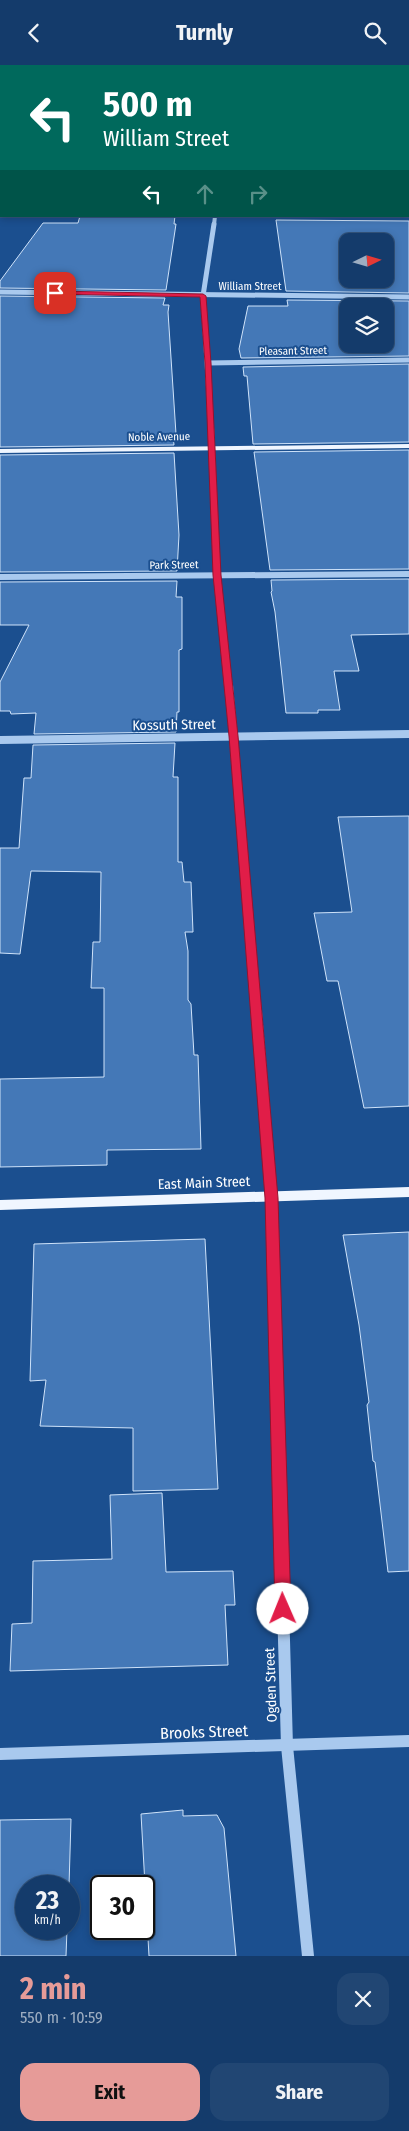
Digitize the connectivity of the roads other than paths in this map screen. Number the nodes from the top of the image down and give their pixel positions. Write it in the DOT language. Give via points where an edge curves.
graph roads {
  1 [pos="215,217"];
  2 [pos="0,292"];
  3 [pos="203,296"];
  4 [pos="409,297"];
  5 [pos="409,360"];
  6 [pos="208,363"];
  7 [pos="409,446"];
  8 [pos="212,448"];
  9 [pos="0,451"];
  10 [pos="409,574"];
  11 [pos="217,575"];
  12 [pos="0,577"];
  13 [pos="409,734"];
  14 [pos="234,736"];
  15 [pos="0,740"];
  16 [pos="409,1193"];
  17 [pos="272,1198"];
  18 [pos="0,1205"];
  19 [pos="409,1741"];
  20 [pos="287,1746"];
  21 [pos="0,1754"];
  22 [pos="308,1956"];
  1 -- 3 [label="street, Ogden Street"];
  2 -- 3 [label="street, William Street"];
  3 -- 4 [label="street, William Street"];
  3 -- 6 [label="street, Ogden Street"];
  5 -- 6 [label="street, Pleasant Street"];
  6 -- 8 [label="street, Ogden Street"];
  7 -- 8 [label="main road, Noble Avenue"];
  8 -- 9 [label="main road, Noble Avenue"];
  8 -- 11 [label="street, Ogden Street"];
  10 -- 11 [label="street, Park Street"];
  11 -- 12 [label="street, Park Street"];
  11 -- 14 [label="street, Ogden Street"];
  13 -- 14 [label="street, Kossuth Street"];
  14 -- 15 [label="street, Kossuth Street"];
  14 -- 17 [label="street, Ogden Street"];
  16 -- 17 [label="main road, East Main Street"];
  17 -- 18 [label="main road, East Main Street"];
  17 -- 20 [label="street, Ogden Street"];
  19 -- 20 [label="street, Brooks Street"];
  20 -- 21 [label="street, Brooks Street"];
  20 -- 22 [label="street, Ogden Street"];
}
